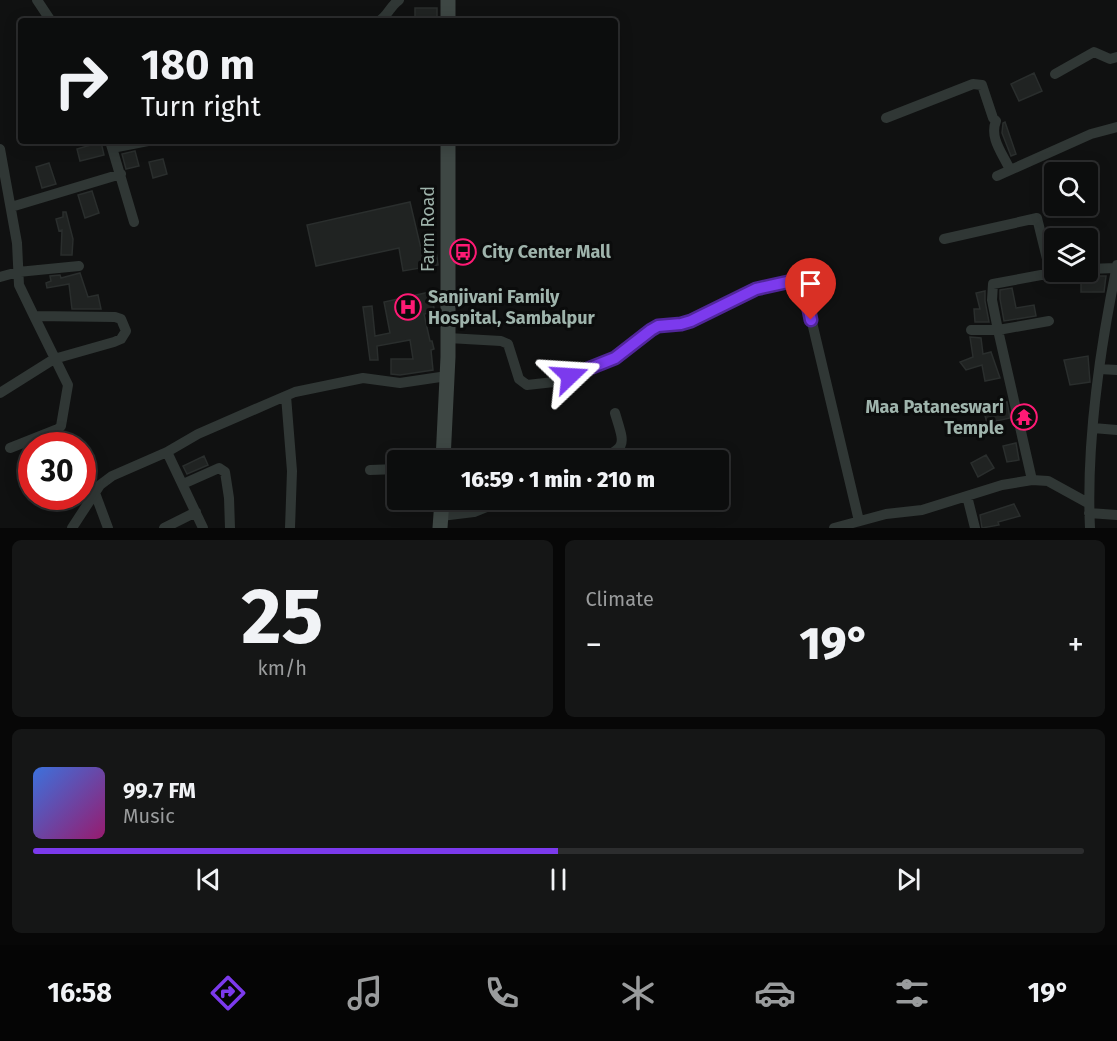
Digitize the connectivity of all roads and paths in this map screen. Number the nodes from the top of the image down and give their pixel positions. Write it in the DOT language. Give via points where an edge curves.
graph roads {
  1 [pos="37,0"];
  2 [pos="399,0"];
  3 [pos="448,0"];
  4 [pos="49,18"];
  5 [pos="384,18"];
  6 [pos="448,18"];
  7 [pos="1117,57"];
  8 [pos="1055,74"];
  9 [pos="886,118"];
  10 [pos="1117,128"];
  11 [pos="111,145"];
  12 [pos="448,146"];
  13 [pos="0,149"];
  14 [pos="1011,170"];
  15 [pos="121,174"];
  16 [pos="997,176"];
  17 [pos="11,207"];
  18 [pos="134,222"];
  19 [pos="944,239"];
  20 [pos="1044,246"];
  21 [pos="79,266"];
  22 [pos="1117,267"];
  23 [pos="1098,268"];
  24 [pos="18,272"];
  25 [pos="1044,275"];
  26 [pos="0,277"];
  27 [pos="34,316"];
  28 [pos="1049,321"];
  29 [pos="971,330"];
  30 [pos="998,330"];
  31 [pos="448,338"];
  32 [pos="54,359"];
  33 [pos="1100,369"];
  34 [pos="1117,370"];
  35 [pos="447,376"];
  36 [pos="0,393"];
  37 [pos="286,396"];
  38 [pos="615,413"];
  39 [pos="1093,428"];
  40 [pos="1117,430"];
  41 [pos="10,448"];
  42 [pos="443,450"];
  43 [pos="618,450"];
  44 [pos="167,452"];
  45 [pos="387,469"];
  46 [pos="370,470"];
  47 [pos="1032,480"];
  48 [pos="183,484"];
  49 [pos="96,491"];
  50 [pos="96,496"];
  51 [pos="967,496"];
  52 [pos="1089,508"];
  53 [pos="84,510"];
  54 [pos="479,510"];
  55 [pos="196,512"];
  56 [pos="1117,514"];
  57 [pos="859,521"];
  58 [pos="441,522"];
  59 [pos="72,528"];
  60 [pos="108,528"];
  61 [pos="164,528"];
  62 [pos="204,528"];
  63 [pos="230,528"];
  64 [pos="290,528"];
  65 [pos="834,528"];
  66 [pos="975,528"];
  67 [pos="1089,528"];
  1 -- 4 [label="street"];
  2 -- 5 [label="street"];
  3 -- 6 [label="main road"];
  7 -- 8 [label="street" via="1110,60 1098,52 1089,53"];
  9 -- 14 [label="street" via="973,84 982,85 996,121 993,135"];
  10 -- 14 [label="street" via="1090,134"];
  11 -- 15 [label="street"];
  12 -- 31 [label="main road, Farm Road"];
  13 -- 17 [label="street"];
  14 -- 16 [label="street"];
  15 -- 17 [label="street"];
  15 -- 18 [label="street"];
  17 -- 24 [label="street"];
  19 -- 20 [label="street" via="1037,218"];
  21 -- 24 [label="street"];
  22 -- 23 [label="street"];
  22 -- 33 [label="street"];
  24 -- 26 [label="street"];
  24 -- 27 [label="street" via="19,285"];
  25 -- 30 [label="street" via="993,284"];
  27 -- 32 [label="street"];
  27 -- 32 [label="street" via="115,317 125,324 121,339"];
  28 -- 30 [label="street"];
  29 -- 30 [label="street"];
  30 -- 47 [label="street"];
  31 -- 35 [label="main road, Farm Road"];
  31 -- 57 [label="street" via="508,344 522,383 545,384 615,358 658,326 681,324 756,289 792,281 806,297"];
  32 -- 36 [label="street"];
  32 -- 41 [label="street" via="68,385 61,426 56,432"];
  33 -- 34 [label="street"];
  33 -- 39 [label="street"];
  35 -- 37 [label="street" via="400,382 363,378"];
  35 -- 42 [label="main road, Farm Road"];
  37 -- 44 [label="street" via="198,434"];
  37 -- 64 [label="street" via="292,471"];
  38 -- 43 [label="street" via="622,438"];
  39 -- 40 [label="street"];
  39 -- 52 [label="street"];
  44 -- 48 [label="street"];
  44 -- 49 [label="street" via="112,476"];
  45 -- 46 [label="street"];
  47 -- 51 [label="street"];
  47 -- 52 [label="street" via="1048,481"];
  48 -- 55 [label="street"];
  48 -- 63 [label="street" via="219,468 225,472"];
  50 -- 60 [label="street"];
  51 -- 57 [label="street" via="922,510"];
  51 -- 66 [label="street"];
  52 -- 56 [label="street"];
  52 -- 67 [label="street"];
  53 -- 59 [label="street"];
  54 -- 58 [label="street"];
  55 -- 61 [label="street"];
  55 -- 62 [label="street"];
  57 -- 65 [label="street"];
}
